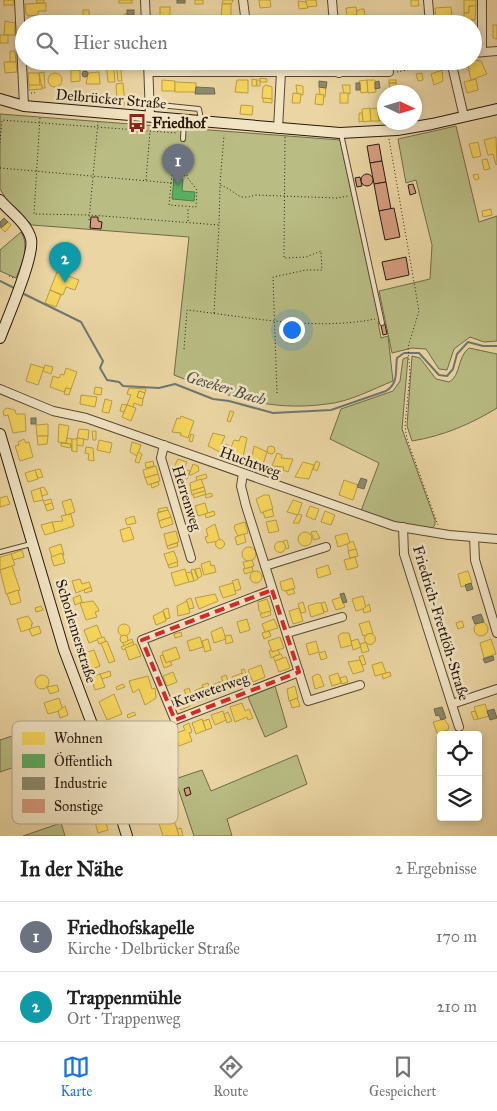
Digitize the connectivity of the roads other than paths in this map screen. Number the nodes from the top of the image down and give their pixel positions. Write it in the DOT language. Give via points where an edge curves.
graph roads {
  1 [pos="20,0"];
  2 [pos="145,0"];
  3 [pos="243,0"];
  4 [pos="332,0"];
  5 [pos="428,0"];
  6 [pos="482,0"];
  7 [pos="21,15"];
  8 [pos="146,15"];
  9 [pos="245,15"];
  10 [pos="333,15"];
  11 [pos="429,15"];
  12 [pos="482,51"];
  13 [pos="497,51"];
  14 [pos="23,70"];
  15 [pos="339,70"];
  16 [pos="453,70"];
  17 [pos="149,72"];
  18 [pos="251,72"];
  19 [pos="280,72"];
  20 [pos="389,72"];
  21 [pos="339,73"];
  22 [pos="0,99"];
  23 [pos="150,104"];
  24 [pos="24,106"];
  25 [pos="497,109"];
  26 [pos="150,117"];
  27 [pos="464,117"];
  28 [pos="184,120"];
  29 [pos="201,122"];
  30 [pos="281,129"];
  31 [pos="340,133"];
  32 [pos="182,139"];
  33 [pos="0,200"];
  34 [pos="382,323"];
  35 [pos="0,338"];
  36 [pos="0,389"];
  37 [pos="0,434"];
  38 [pos="164,445"];
  39 [pos="243,474"];
  40 [pos="403,527"];
  41 [pos="474,538"];
  42 [pos="497,539"];
  43 [pos="33,544"];
  44 [pos="326,547"];
  45 [pos="0,552"];
  46 [pos="191,558"];
  47 [pos="265,566"];
  48 [pos="272,590"];
  49 [pos="342,617"];
  50 [pos="287,633"];
  51 [pos="497,633"];
  52 [pos="299,672"];
  53 [pos="360,685"];
  54 [pos="497,689"];
  55 [pos="452,704"];
  56 [pos="90,721"];
  57 [pos="459,727"];
  58 [pos="123,824"];
  59 [pos="127,836"];
  1 -- 7 [label="street"];
  2 -- 8 [label="street"];
  3 -- 9 [label="street"];
  4 -- 10 [label="street"];
  5 -- 11 [label="street"];
  6 -- 12 [label="street"];
  12 -- 13 [label="street"];
  14 -- 24 [label="street"];
  15 -- 21 [label="street"];
  16 -- 27 [label="street"];
  17 -- 18 [label="street"];
  17 -- 23 [label="street"];
  18 -- 19 [label="street"];
  19 -- 21 [label="street"];
  19 -- 30 [label="street"];
  20 -- 21 [label="street"];
  22 -- 24 [label="street, Delbrücker Straße"];
  23 -- 26 [label="street"];
  23 -- 29 [label="lane" via="198,108"];
  24 -- 26 [label="street, Delbrücker Straße"];
  25 -- 27 [label="street, Delbrücker Straße"];
  26 -- 28 [label="street, Delbrücker Straße"];
  27 -- 31 [label="street, Delbrücker Straße" via="388,131"];
  28 -- 29 [label="street, Delbrücker Straße"];
  28 -- 32 [label="lane"];
  29 -- 30 [label="street, Delbrücker Straße"];
  30 -- 31 [label="street, Delbrücker Straße"];
  31 -- 34 [label="lane"];
  33 -- 35 [label="street" via="26,228 31,239 29,260"];
  36 -- 38 [label="street, Huchtweg" via="53,410"];
  37 -- 43 [label="street, Schorlemerstraße"];
  38 -- 39 [label="street, Huchtweg"];
  38 -- 46 [label="street, Herrenweg" via="161,458"];
  39 -- 40 [label="street, Huchtweg"];
  39 -- 47 [label="street" via="241,486"];
  40 -- 41 [label="street, Huchtweg"];
  40 -- 55 [label="street, Friedrich-Frettlöh-Straße" via="404,554"];
  41 -- 42 [label="street, Huchtweg"];
  41 -- 51 [label="street" via="475,560"];
  43 -- 45 [label="lane"];
  43 -- 56 [label="street, Schorlemerstraße" via="64,650"];
  44 -- 47 [label="street"];
  47 -- 48 [label="street"];
  48 -- 50 [label="street"];
  48 -- 52 [label="street, Kreweterweg" via="142,640 175,720"];
  49 -- 50 [label="street"];
  50 -- 52 [label="street"];
  52 -- 53 [label="street" via="308,701"];
  54 -- 55 [label="street"];
  55 -- 57 [label="street, Friedrich-Frettlöh-Straße"];
  58 -- 59 [label="street, Schorlemerstraße"];
}
